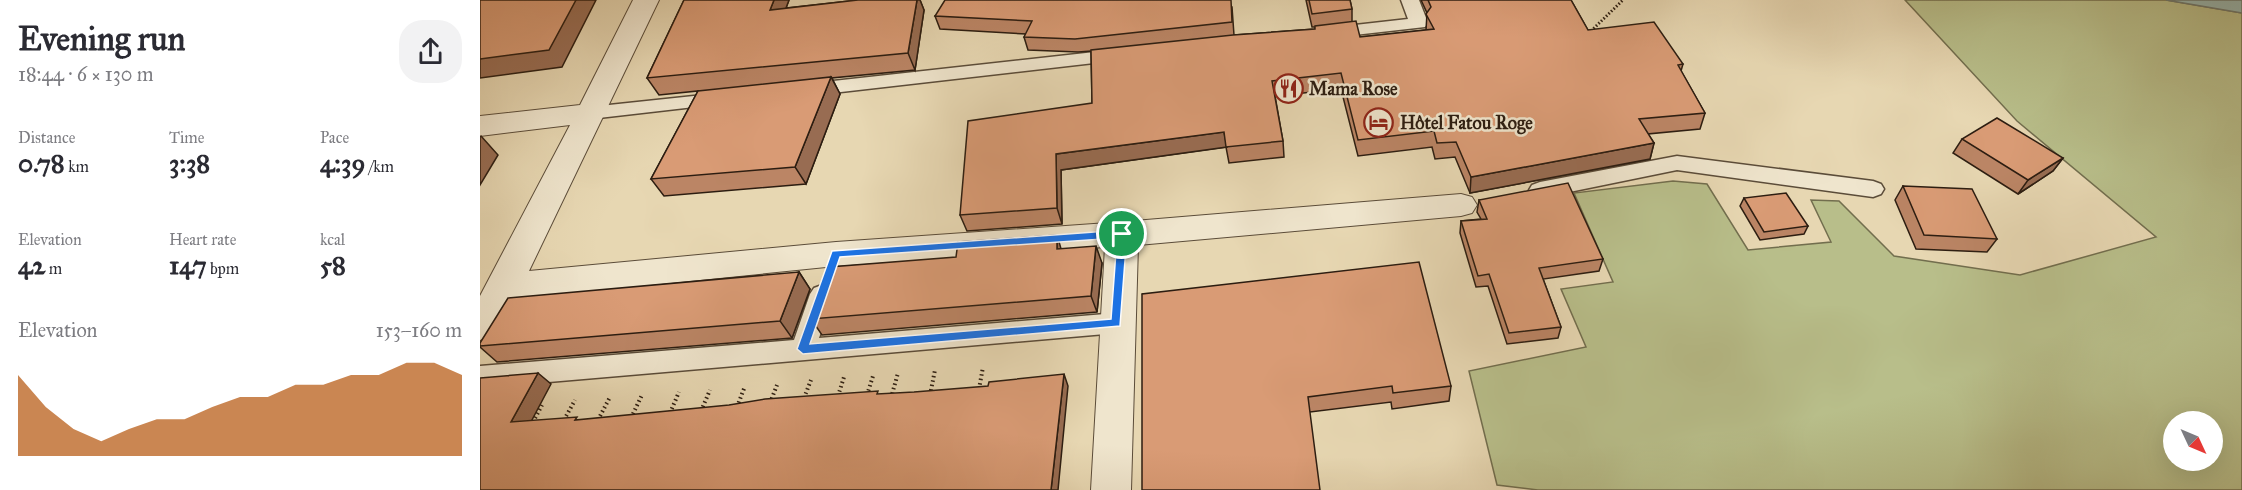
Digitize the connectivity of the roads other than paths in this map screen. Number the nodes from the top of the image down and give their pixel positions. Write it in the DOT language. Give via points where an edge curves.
graph roads {
  1 [pos="646,0"];
  2 [pos="1410,0"];
  3 [pos="1312,34"];
  4 [pos="1134,54"];
  5 [pos="791,91"];
  6 [pos="744,97"];
  7 [pos="590,113"];
  8 [pos="480,126"];
  9 [pos="1873,189"];
  10 [pos="1518,194"];
  11 [pos="1472,203"];
  12 [pos="1122,234"];
  13 [pos="836,254"];
  14 [pos="492,289"];
  15 [pos="1116,323"];
  16 [pos="480,326"];
  17 [pos="804,349"];
  18 [pos="480,377"];
  19 [pos="1111,490"];
  1 -- 7 [label="street"];
  2 -- 3 [label="lane" via="1419,23"];
  4 -- 5 [label="lane"];
  6 -- 7 [label="lane"];
  7 -- 8 [label="street"];
  7 -- 14 [label="street"];
  9 -- 10 [label="lane" via="1677,164"];
  11 -- 12 [label="street"];
  12 -- 13 [label="street"];
  12 -- 15 [label="street"];
  13 -- 14 [label="street"];
  13 -- 17 [label="lane"];
  14 -- 16 [label="street"];
  15 -- 17 [label="lane"];
  15 -- 19 [label="street"];
  17 -- 18 [label="lane"];
}
